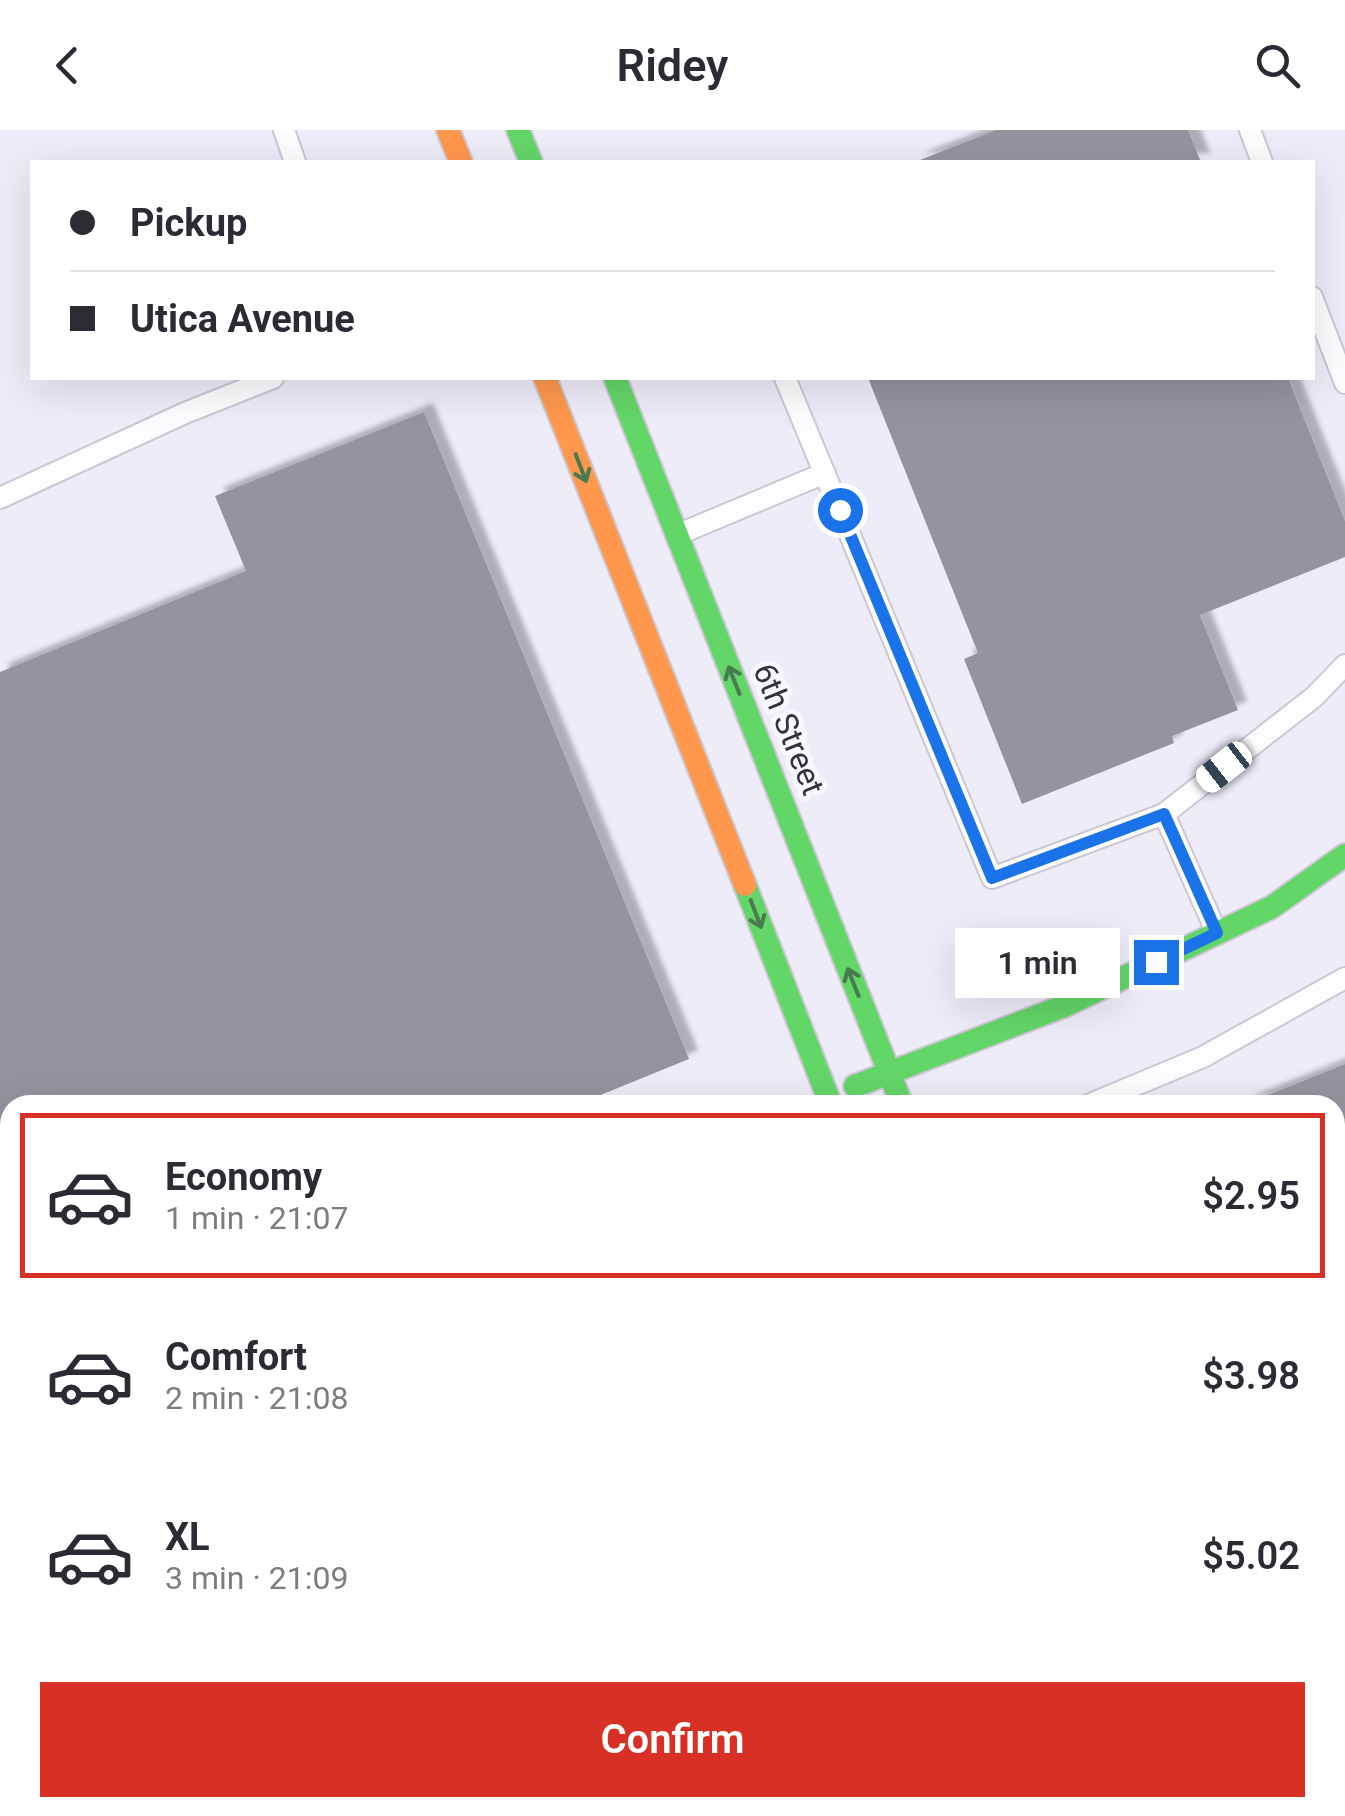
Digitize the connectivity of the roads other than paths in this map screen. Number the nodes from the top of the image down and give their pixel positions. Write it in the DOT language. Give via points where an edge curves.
graph roads {
  1 [pos="284,130"];
  2 [pos="448,130"];
  3 [pos="518,130"];
  4 [pos="1250,130"];
  5 [pos="294,160"];
  6 [pos="460,160"];
  7 [pos="530,160"];
  8 [pos="1261,160"];
  9 [pos="1315,305"];
  10 [pos="269,380"];
  11 [pos="547,380"];
  12 [pos="616,380"];
  13 [pos="787,380"];
  14 [pos="1345,383"];
  15 [pos="825,473"];
  16 [pos="0,498"];
  17 [pos="677,535"];
  18 [pos="1345,665"];
  19 [pos="1164,814"];
  20 [pos="1344,859"];
  21 [pos="1217,933"];
  22 [pos="1345,978"];
  23 [pos="889,1072"];
  24 [pos="818,1095"];
  25 [pos="837,1095"];
  26 [pos="898,1095"];
  27 [pos="1112,1095"];
  1 -- 5 [label="lane"];
  2 -- 6 [label="main road"];
  3 -- 7 [label="main road"];
  4 -- 8 [label="lane"];
  9 -- 14 [label="lane"];
  10 -- 16 [label="lane"];
  11 -- 24 [label="main road, one-way"];
  12 -- 17 [label="main road, 6th Street"];
  13 -- 15 [label="lane"];
  15 -- 17 [label="lane"];
  15 -- 19 [label="lane" via="992,878"];
  23 -- 17 [label="main road, 6th Street, one-way"];
  18 -- 19 [label="lane"];
  19 -- 21 [label="lane"];
  20 -- 21 [label="main road" via="1272,907"];
  21 -- 23 [label="main road" via="1064,1006"];
  22 -- 27 [label="lane" via="1203,1057"];
  23 -- 25 [label="main road"];
  23 -- 26 [label="main road, 6th Street"];
}
